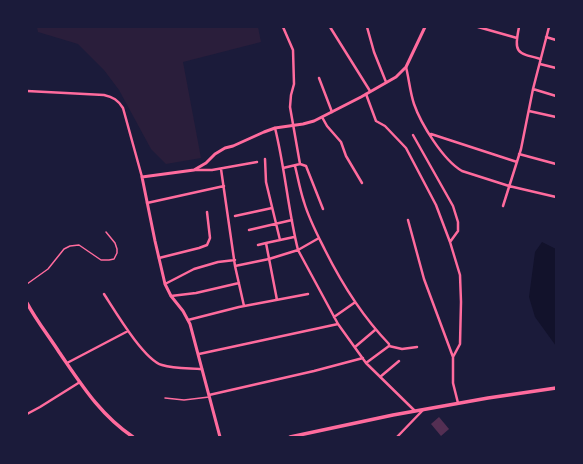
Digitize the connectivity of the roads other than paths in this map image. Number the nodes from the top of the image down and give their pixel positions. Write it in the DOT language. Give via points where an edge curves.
graph roads {
  1 [pos="283,27"];
  2 [pos="330,27"];
  3 [pos="367,27"];
  4 [pos="425,27"];
  5 [pos="478,27"];
  6 [pos="519,27"];
  7 [pos="549,27"];
  8 [pos="546,37"];
  9 [pos="517,38"];
  10 [pos="556,40"];
  11 [pos="541,59"];
  12 [pos="540,64"];
  13 [pos="406,67"];
  14 [pos="556,68"];
  15 [pos="319,78"];
  16 [pos="386,82"];
  17 [pos="533,89"];
  18 [pos="27,91"];
  19 [pos="370,91"];
  20 [pos="366,94"];
  21 [pos="556,96"];
  22 [pos="529,111"];
  23 [pos="332,112"];
  24 [pos="556,117"];
  25 [pos="322,118"];
  26 [pos="293,125"];
  27 [pos="275,128"];
  28 [pos="413,134"];
  29 [pos="430,134"];
  30 [pos="519,154"];
  31 [pos="265,159"];
  32 [pos="257,162"];
  33 [pos="517,162"];
  34 [pos="300,164"];
  35 [pos="556,164"];
  36 [pos="295,166"];
  37 [pos="283,168"];
  38 [pos="221,169"];
  39 [pos="194,170"];
  40 [pos="142,177"];
  41 [pos="362,183"];
  42 [pos="224,186"];
  43 [pos="509,186"];
  44 [pos="556,197"];
  45 [pos="147,203"];
  46 [pos="503,206"];
  47 [pos="272,208"];
  48 [pos="323,209"];
  49 [pos="206,212"];
  50 [pos="236,216"];
  51 [pos="292,220"];
  52 [pos="408,220"];
  53 [pos="276,224"];
  54 [pos="250,230"];
  55 [pos="106,232"];
  56 [pos="294,237"];
  57 [pos="319,238"];
  58 [pos="280,240"];
  59 [pos="450,242"];
  60 [pos="266,243"];
  61 [pos="258,245"];
  62 [pos="298,250"];
  63 [pos="159,258"];
  64 [pos="235,260"];
  65 [pos="269,260"];
  66 [pos="235,266"];
  67 [pos="239,283"];
  68 [pos="27,284"];
  69 [pos="165,284"];
  70 [pos="104,294"];
  71 [pos="308,294"];
  72 [pos="171,296"];
  73 [pos="278,300"];
  74 [pos="27,302"];
  75 [pos="354,302"];
  76 [pos="244,306"];
  77 [pos="334,317"];
  78 [pos="188,320"];
  79 [pos="338,324"];
  80 [pos="376,330"];
  81 [pos="128,331"];
  82 [pos="389,346"];
  83 [pos="355,347"];
  84 [pos="416,347"];
  85 [pos="199,354"];
  86 [pos="453,357"];
  87 [pos="364,358"];
  88 [pos="400,361"];
  89 [pos="67,363"];
  90 [pos="366,363"];
  91 [pos="202,369"];
  92 [pos="380,376"];
  93 [pos="80,382"];
  94 [pos="556,388"];
  95 [pos="209,396"];
  96 [pos="165,398"];
  97 [pos="458,403"];
  98 [pos="423,409"];
  99 [pos="415,411"];
  100 [pos="27,414"];
  101 [pos="133,437"];
  102 [pos="220,437"];
  103 [pos="290,437"];
  104 [pos="397,437"];
  1 -- 26 [label="street" via="293,50 294,84 290,107"];
  2 -- 19 [label="street"];
  3 -- 16 [label="street"];
  4 -- 13 [label="street"];
  5 -- 9 [label="street"];
  6 -- 9 [label="street"];
  7 -- 8 [label="street"];
  8 -- 10 [label="street"];
  8 -- 11 [label="street"];
  9 -- 11 [label="street" via="516,48 519,52"];
  11 -- 12 [label="street"];
  12 -- 14 [label="street"];
  12 -- 17 [label="street"];
  13 -- 16 [label="street"];
  13 -- 29 [label="street" via="414,103"];
  15 -- 23 [label="street"];
  16 -- 19 [label="street"];
  17 -- 21 [label="street"];
  17 -- 22 [label="street"];
  18 -- 40 [label="street" via="104,95 116,99 123,108"];
  19 -- 20 [label="street"];
  20 -- 23 [label="street"];
  20 -- 59 [label="street" via="376,121 395,135 413,160 436,205"];
  22 -- 24 [label="street"];
  22 -- 30 [label="street"];
  23 -- 25 [label="street"];
  25 -- 26 [label="street"];
  25 -- 41 [label="street" via="341,142"];
  26 -- 27 [label="street"];
  26 -- 34 [label="street"];
  27 -- 37 [label="street"];
  27 -- 39 [label="street" via="225,148"];
  28 -- 59 [label="street" via="453,206 458,231"];
  29 -- 33 [label="street"];
  29 -- 43 [label="street" via="443,154 462,171"];
  30 -- 33 [label="street"];
  30 -- 35 [label="street"];
  31 -- 47 [label="street" via="266,182"];
  32 -- 38 [label="street"];
  33 -- 43 [label="street"];
  34 -- 36 [label="street"];
  34 -- 48 [label="street" via="304,164 308,169"];
  36 -- 37 [label="street"];
  36 -- 57 [label="street" via="304,203"];
  37 -- 51 [label="street"];
  38 -- 39 [label="street"];
  38 -- 42 [label="street"];
  39 -- 40 [label="street"];
  40 -- 45 [label="street"];
  42 -- 45 [label="street"];
  42 -- 64 [label="street"];
  43 -- 44 [label="street"];
  43 -- 46 [label="street"];
  45 -- 63 [label="street"];
  47 -- 50 [label="street"];
  47 -- 53 [label="street"];
  49 -- 63 [label="street" via="210,238 207,245"];
  51 -- 53 [label="street"];
  51 -- 56 [label="street"];
  52 -- 86 [label="street" via="424,279"];
  53 -- 54 [label="street"];
  53 -- 58 [label="street"];
  55 -- 68 [label="lane" via="117,249 114,259 101,260 79,245 70,246 64,249 48,269"];
  56 -- 58 [label="street"];
  56 -- 62 [label="street"];
  57 -- 62 [label="street"];
  57 -- 75 [label="street" via="338,277"];
  58 -- 60 [label="street"];
  59 -- 86 [label="street" via="460,275 462,302 460,344"];
  60 -- 61 [label="street"];
  60 -- 65 [label="street"];
  62 -- 65 [label="street"];
  62 -- 77 [label="street"];
  63 -- 69 [label="street"];
  64 -- 66 [label="street"];
  64 -- 69 [label="street" via="194,269"];
  65 -- 66 [label="street"];
  65 -- 73 [label="street"];
  66 -- 67 [label="street"];
  67 -- 72 [label="street"];
  67 -- 76 [label="street"];
  69 -- 72 [label="street"];
  70 -- 81 [label="street"];
  71 -- 73 [label="street"];
  72 -- 78 [label="street"];
  73 -- 76 [label="street"];
  74 -- 89 [label="main road"];
  75 -- 77 [label="street"];
  75 -- 80 [label="street"];
  76 -- 78 [label="street"];
  77 -- 79 [label="street"];
  78 -- 85 [label="street"];
  79 -- 83 [label="street"];
  79 -- 85 [label="street"];
  80 -- 82 [label="street"];
  80 -- 83 [label="street"];
  81 -- 89 [label="street"];
  81 -- 91 [label="street" via="152,361 161,365"];
  82 -- 84 [label="street" via="402,349"];
  82 -- 90 [label="street"];
  83 -- 87 [label="street"];
  85 -- 91 [label="street"];
  86 -- 97 [label="street" via="453,383"];
  87 -- 90 [label="street"];
  87 -- 95 [label="street"];
  88 -- 92 [label="street"];
  89 -- 93 [label="main road"];
  90 -- 92 [label="street"];
  91 -- 95 [label="street"];
  92 -- 99 [label="street"];
  93 -- 100 [label="street"];
  93 -- 101 [label="main road" via="99,408 119,428"];
  94 -- 97 [label="main road"];
  95 -- 96 [label="lane" via="184,400"];
  95 -- 102 [label="street"];
  97 -- 98 [label="main road"];
  98 -- 99 [label="main road"];
  98 -- 104 [label="street"];
  99 -- 103 [label="main road"];
}
